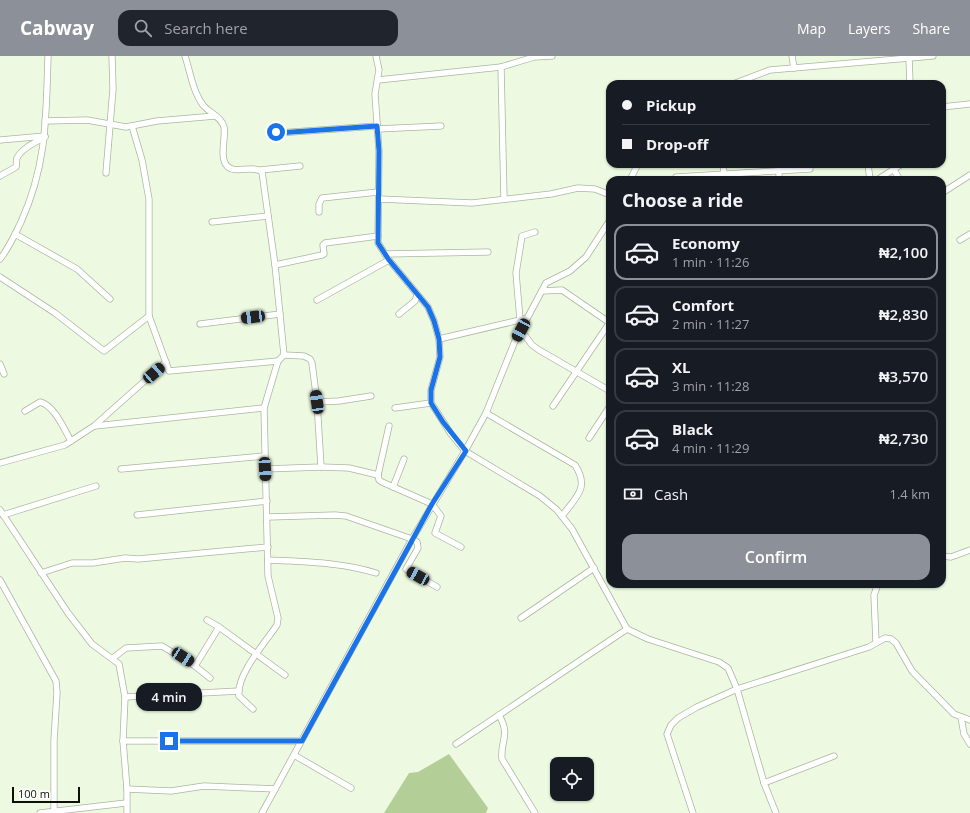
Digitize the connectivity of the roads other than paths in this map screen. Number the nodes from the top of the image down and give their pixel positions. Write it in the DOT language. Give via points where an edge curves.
graph roads {
  1 [pos="48,56"];
  2 [pos="112,56"];
  3 [pos="184,56"];
  4 [pos="376,56"];
  5 [pos="552,56"];
  6 [pos="792,56"];
  7 [pos="933,56"];
  8 [pos="909,58"];
  9 [pos="501,67"];
  10 [pos="794,68"];
  11 [pos="378,80"];
  12 [pos="744,80"];
  13 [pos="910,80"];
  14 [pos="970,104"];
  15 [pos="946,107"];
  16 [pos="216,116"];
  17 [pos="45,121"];
  18 [pos="110,125"];
  19 [pos="132,126"];
  20 [pos="441,126"];
  21 [pos="276,127"];
  22 [pos="377,128"];
  23 [pos="45,136"];
  24 [pos="0,140"];
  25 [pos="300,166"];
  26 [pos="723,168"];
  27 [pos="897,168"];
  28 [pos="810,169"];
  29 [pos="260,170"];
  30 [pos="894,170"];
  31 [pos="779,171"];
  32 [pos="106,173"];
  33 [pos="724,174"];
  34 [pos="970,175"];
  35 [pos="0,176"];
  36 [pos="692,176"];
  37 [pos="731,176"];
  38 [pos="742,176"];
  39 [pos="779,176"];
  40 [pos="884,176"];
  41 [pos="898,176"];
  42 [pos="946,190"];
  43 [pos="378,192"];
  44 [pos="606,193"];
  45 [pos="379,199"];
  46 [pos="504,199"];
  47 [pos="319,212"];
  48 [pos="268,216"];
  49 [pos="212,222"];
  50 [pos="606,226"];
  51 [pos="535,232"];
  52 [pos="15,234"];
  53 [pos="970,234"];
  54 [pos="378,236"];
  55 [pos="960,240"];
  56 [pos="488,252"];
  57 [pos="385,254"];
  58 [pos="0,260"];
  59 [pos="389,260"];
  60 [pos="275,264"];
  61 [pos="0,277"];
  62 [pos="542,291"];
  63 [pos="417,295"];
  64 [pos="110,298"];
  65 [pos="317,300"];
  66 [pos="280,314"];
  67 [pos="399,314"];
  68 [pos="149,316"];
  69 [pos="527,319"];
  70 [pos="606,319"];
  71 [pos="520,320"];
  72 [pos="200,324"];
  73 [pos="606,328"];
  74 [pos="521,330"];
  75 [pos="439,339"];
  76 [pos="284,355"];
  77 [pos="278,361"];
  78 [pos="166,362"];
  79 [pos="0,364"];
  80 [pos="576,371"];
  81 [pos="4,374"];
  82 [pos="606,389"];
  83 [pos="371,396"];
  84 [pos="317,402"];
  85 [pos="431,403"];
  86 [pos="553,406"];
  87 [pos="264,408"];
  88 [pos="395,408"];
  89 [pos="25,411"];
  90 [pos="486,412"];
  91 [pos="606,412"];
  92 [pos="94,426"];
  93 [pos="389,426"];
  94 [pos="589,438"];
  95 [pos="71,441"];
  96 [pos="466,451"];
  97 [pos="264,456"];
  98 [pos="404,459"];
  99 [pos="0,463"];
  100 [pos="321,467"];
  101 [pos="121,469"];
  102 [pos="265,469"];
  103 [pos="378,475"];
  104 [pos="96,486"];
  105 [pos="393,487"];
  106 [pos="267,501"];
  107 [pos="432,504"];
  108 [pos="2,512"];
  109 [pos="138,515"];
  110 [pos="562,516"];
  111 [pos="268,517"];
  112 [pos="412,540"];
  113 [pos="268,547"];
  114 [pos="461,547"];
  115 [pos="970,550"];
  116 [pos="946,556"];
  117 [pos="268,560"];
  118 [pos="594,568"];
  119 [pos="41,573"];
  120 [pos="376,573"];
  121 [pos="0,580"];
  122 [pos="438,587"];
  123 [pos="876,588"];
  124 [pos="521,618"];
  125 [pos="207,620"];
  126 [pos="218,627"];
  127 [pos="627,629"];
  128 [pos="876,643"];
  129 [pos="257,654"];
  130 [pos="113,658"];
  131 [pos="195,666"];
  132 [pos="285,675"];
  133 [pos="210,678"];
  134 [pos="737,689"];
  135 [pos="239,691"];
  136 [pos="125,697"];
  137 [pos="253,709"];
  138 [pos="499,715"];
  139 [pos="961,717"];
  140 [pos="970,720"];
  141 [pos="123,741"];
  142 [pos="302,741"];
  143 [pos="456,744"];
  144 [pos="970,744"];
  145 [pos="294,754"];
  146 [pos="834,756"];
  147 [pos="764,783"];
  148 [pos="351,788"];
  149 [pos="127,789"];
  150 [pos="275,789"];
  151 [pos="126,803"];
  152 [pos="54,811"];
  153 [pos="40,813"];
  154 [pos="127,813"];
  155 [pos="262,813"];
  156 [pos="535,813"];
  157 [pos="693,813"];
  158 [pos="776,813"];
  1 -- 17 [label="street"];
  2 -- 18 [label="street"];
  3 -- 16 [label="street" via="203,105"];
  4 -- 11 [label="street"];
  5 -- 9 [label="street" via="534,57"];
  6 -- 10 [label="street"];
  7 -- 8 [label="street"];
  8 -- 10 [label="street"];
  8 -- 13 [label="street"];
  9 -- 11 [label="street"];
  9 -- 46 [label="street"];
  10 -- 12 [label="street" via="770,70"];
  11 -- 22 [label="street" via="375,94"];
  14 -- 15 [label="street"];
  16 -- 19 [label="street" via="157,121"];
  16 -- 29 [label="street" via="224,126 224,162 228,167 236,170"];
  17 -- 18 [label="street" via="87,120"];
  17 -- 23 [label="street"];
  18 -- 19 [label="street"];
  18 -- 32 [label="street"];
  19 -- 68 [label="street" via="142,160 149,199"];
  20 -- 22 [label="street"];
  21 -- 22 [label="street" via="278,133"];
  22 -- 43 [label="street"];
  23 -- 24 [label="street"];
  23 -- 35 [label="street" via="24,151 18,158 16,168"];
  23 -- 52 [label="street" via="30,200"];
  25 -- 29 [label="street"];
  26 -- 33 [label="street"];
  27 -- 30 [label="street"];
  28 -- 31 [label="street"];
  29 -- 48 [label="street" via="263,174"];
  30 -- 40 [label="street"];
  30 -- 41 [label="street"];
  31 -- 38 [label="street"];
  31 -- 39 [label="street"];
  33 -- 36 [label="street"];
  33 -- 37 [label="street"];
  34 -- 42 [label="street"];
  43 -- 45 [label="street"];
  43 -- 47 [label="street" via="322,198"];
  44 -- 46 [label="street" via="595,189 578,188"];
  45 -- 46 [label="street" via="472,203"];
  45 -- 54 [label="street"];
  48 -- 49 [label="street"];
  48 -- 60 [label="street"];
  50 -- 62 [label="street" via="586,257 570,271 546,283"];
  51 -- 71 [label="street" via="522,236 516,274"];
  52 -- 58 [label="street"];
  52 -- 64 [label="street" via="77,269"];
  53 -- 55 [label="street"];
  54 -- 57 [label="street" via="378,243"];
  54 -- 60 [label="street" via="325,243 322,255"];
  56 -- 57 [label="street"];
  57 -- 59 [label="street"];
  59 -- 63 [label="street"];
  59 -- 65 [label="street"];
  60 -- 66 [label="street"];
  61 -- 68 [label="street" via="55,313 104,351"];
  62 -- 69 [label="street"];
  62 -- 70 [label="street" via="562,290"];
  63 -- 67 [label="street" via="415,301"];
  63 -- 75 [label="street" via="428,307"];
  66 -- 72 [label="street"];
  66 -- 76 [label="street"];
  68 -- 78 [label="street"];
  69 -- 71 [label="street"];
  69 -- 74 [label="street"];
  71 -- 75 [label="street"];
  73 -- 80 [label="street"];
  74 -- 80 [label="street" via="532,345"];
  74 -- 90 [label="street"];
  75 -- 85 [label="street" via="440,357 431,390"];
  76 -- 77 [label="street"];
  76 -- 84 [label="street" via="310,358"];
  77 -- 78 [label="street" via="175,371 169,371"];
  77 -- 87 [label="street"];
  78 -- 92 [label="street"];
  79 -- 81 [label="street"];
  80 -- 82 [label="street"];
  80 -- 86 [label="street"];
  83 -- 84 [label="street"];
  84 -- 100 [label="street"];
  85 -- 88 [label="street"];
  85 -- 96 [label="street"];
  87 -- 92 [label="street"];
  87 -- 97 [label="street"];
  89 -- 95 [label="street" via="40,402 46,404"];
  90 -- 96 [label="street"];
  90 -- 110 [label="street" via="576,465 582,475 583,484"];
  91 -- 94 [label="street"];
  92 -- 95 [label="street"];
  93 -- 103 [label="street"];
  95 -- 99 [label="street" via="66,445"];
  96 -- 107 [label="street"];
  96 -- 110 [label="street" via="540,496"];
  97 -- 101 [label="street"];
  97 -- 102 [label="street"];
  98 -- 105 [label="street"];
  100 -- 102 [label="street"];
  100 -- 103 [label="street" via="349,468"];
  102 -- 106 [label="street"];
  103 -- 105 [label="street" via="379,480"];
  104 -- 108 [label="street"];
  105 -- 107 [label="street"];
  106 -- 109 [label="street"];
  106 -- 111 [label="street"];
  107 -- 112 [label="street"];
  107 -- 114 [label="street" via="441,516 435,533"];
  108 -- 119 [label="street"];
  110 -- 118 [label="street"];
  111 -- 112 [label="street" via="335,514"];
  111 -- 113 [label="street"];
  112 -- 122 [label="street" via="417,542 418,548 406,569"];
  112 -- 142 [label="street"];
  113 -- 117 [label="street"];
  113 -- 119 [label="street" via="138,560 125,558 72,563"];
  115 -- 116 [label="street"];
  117 -- 120 [label="street" via="323,562"];
  117 -- 129 [label="street" via="268,576 278,618 277,625"];
  118 -- 124 [label="street"];
  118 -- 127 [label="street"];
  119 -- 130 [label="street" via="92,644"];
  121 -- 152 [label="street" via="56,682"];
  123 -- 128 [label="street" via="874,594"];
  125 -- 126 [label="street"];
  126 -- 129 [label="street"];
  126 -- 131 [label="street"];
  127 -- 134 [label="street" via="648,639 719,662 728,668"];
  127 -- 138 [label="street"];
  128 -- 134 [label="street"];
  128 -- 139 [label="street" via="885,638 896,643 912,671 954,714"];
  129 -- 132 [label="street"];
  129 -- 135 [label="street" via="242,675"];
  130 -- 131 [label="street" via="126,648 162,646"];
  130 -- 136 [label="street" via="119,664"];
  131 -- 133 [label="street"];
  134 -- 147 [label="street"];
  134 -- 157 [label="street" via="678,718 667,734"];
  135 -- 136 [label="street"];
  135 -- 137 [label="street" via="241,699"];
  136 -- 141 [label="street"];
  138 -- 143 [label="street"];
  138 -- 156 [label="street" via="506,731 502,759"];
  139 -- 140 [label="street"];
  139 -- 144 [label="street" via="964,734"];
  141 -- 142 [label="street"];
  141 -- 149 [label="street"];
  142 -- 145 [label="street"];
  145 -- 148 [label="street"];
  145 -- 150 [label="street"];
  146 -- 147 [label="street"];
  147 -- 158 [label="street"];
  149 -- 150 [label="street" via="171,791 204,786"];
  149 -- 151 [label="street"];
  150 -- 155 [label="street"];
  151 -- 152 [label="street"];
  151 -- 154 [label="street"];
  152 -- 153 [label="street"];
}
